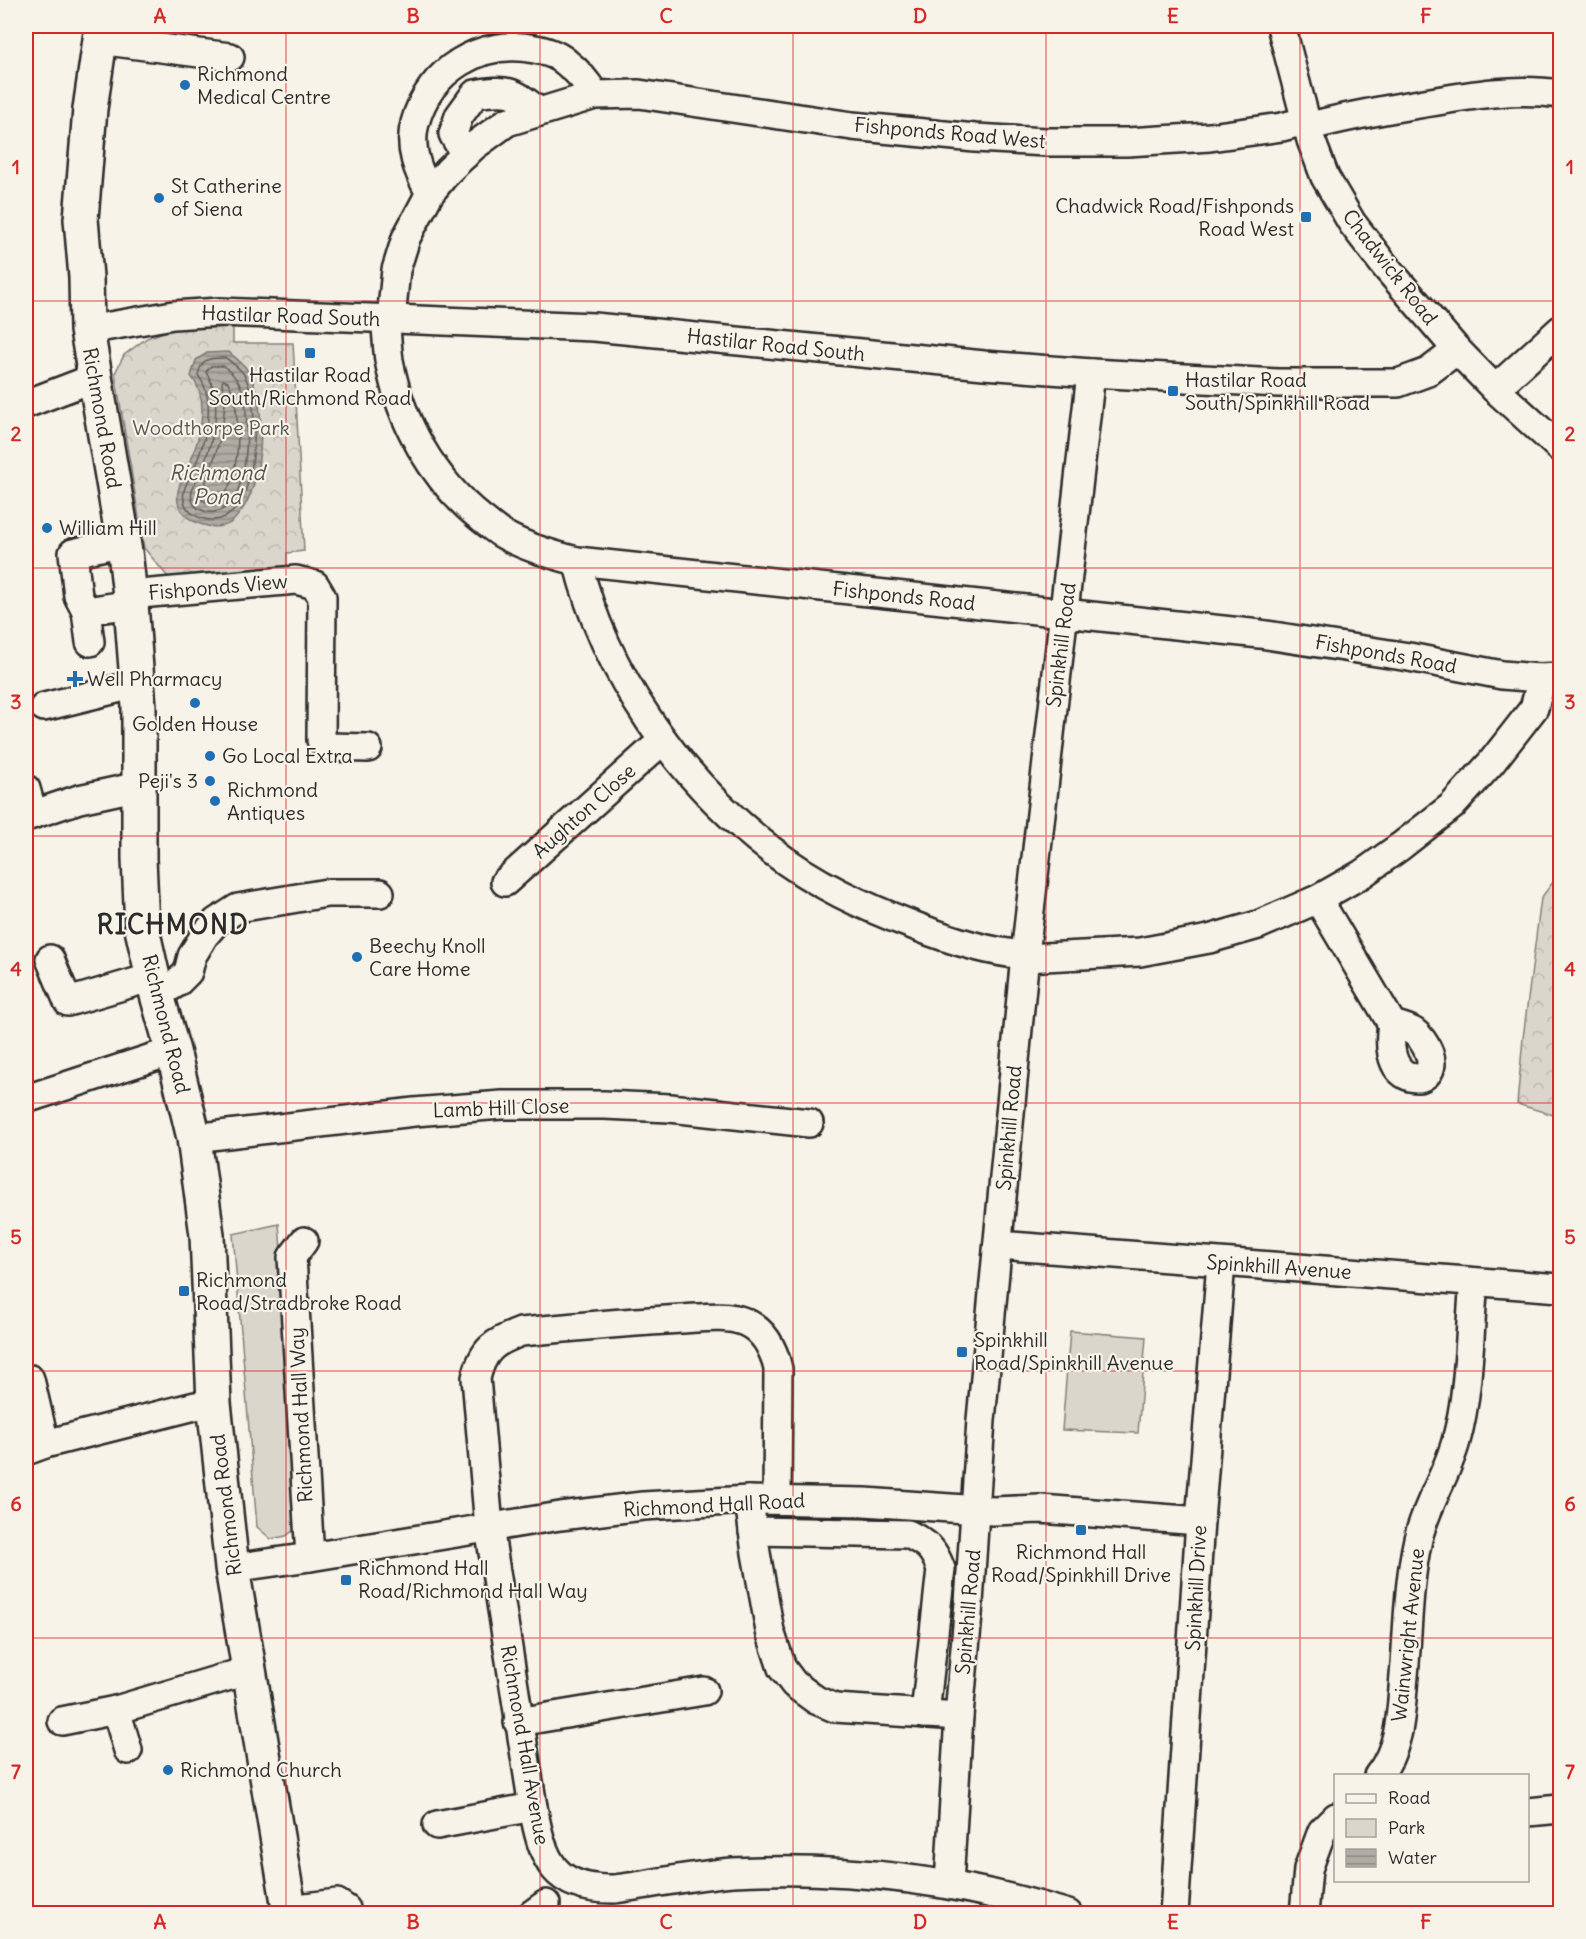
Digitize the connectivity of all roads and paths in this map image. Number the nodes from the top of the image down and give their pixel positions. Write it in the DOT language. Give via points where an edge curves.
graph roads {
  1 [pos="1281,26"];
  2 [pos="101,33"];
  3 [pos="230,57"];
  4 [pos="1560,94"];
  5 [pos="595,95"];
  6 [pos="538,111"];
  7 [pos="1306,124"];
  8 [pos="465,155"];
  9 [pos="430,193"];
  10 [pos="388,319"];
  11 [pos="87,330"];
  12 [pos="1560,330"];
  13 [pos="1457,350"];
  14 [pos="1091,374"];
  15 [pos="94,378"];
  16 [pos="1495,389"];
  17 [pos="26,404"];
  18 [pos="1560,448"];
  19 [pos="123,542"];
  20 [pos="577,561"];
  21 [pos="130,600"];
  22 [pos="86,610"];
  23 [pos="1065,613"];
  24 [pos="90,642"];
  25 [pos="1550,678"];
  26 [pos="137,687"];
  27 [pos="44,706"];
  28 [pos="663,740"];
  29 [pos="368,748"];
  30 [pos="139,786"];
  31 [pos="28,806"];
  32 [pos="505,882"];
  33 [pos="380,893"];
  34 [pos="1318,899"];
  35 [pos="1025,956"];
  36 [pos="51,959"];
  37 [pos="155,986"];
  38 [pos="1392,1024"];
  39 [pos="173,1051"];
  40 [pos="26,1100"];
  41 [pos="808,1123"];
  42 [pos="194,1138"];
  43 [pos="304,1241"];
  44 [pos="998,1245"];
  45 [pos="1221,1263"];
  46 [pos="1474,1282"];
  47 [pos="1560,1288"];
  48 [pos="30,1379"];
  49 [pos="214,1403"];
  50 [pos="35,1447"];
  51 [pos="777,1499"];
  52 [pos="749,1500"];
  53 [pos="976,1510"];
  54 [pos="1200,1521"];
  55 [pos="489,1527"];
  56 [pos="753,1531"];
  57 [pos="310,1557"];
  58 [pos="232,1568"];
  59 [pos="250,1670"];
  60 [pos="704,1691"];
  61 [pos="116,1710"];
  62 [pos="925,1714"];
  63 [pos="959,1716"];
  64 [pos="62,1721"];
  65 [pos="518,1722"];
  66 [pos="128,1750"];
  67 [pos="1388,1773"];
  68 [pos="533,1807"];
  69 [pos="1560,1809"];
  70 [pos="1529,1812"];
  71 [pos="1334,1817"];
  72 [pos="437,1825"];
  73 [pos="949,1884"];
  74 [pos="290,1911"];
  75 [pos="346,1914"];
  76 [pos="1068,1914"];
  77 [pos="1174,1914"];
  78 [pos="1304,1914"];
  1 -- 7 [label="street, Chadwick Road"];
  2 -- 3 [label="street"];
  2 -- 11 [label="main road, Richmond Road" via="81,219"];
  4 -- 7 [label="street, Fishponds Road West" via="1474,95"];
  5 -- 6 [label="street, Fishponds Road West"];
  5 -- 7 [label="street, Fishponds Road West" via="639,94 852,126 1046,142 1210,137"];
  5 -- 9 [label="street" via="567,63 544,51 518,45 491,48 466,57 443,75 427,95 414,124 418,172"];
  6 -- 8 [label="street, Fishponds Road West" via="507,122"];
  6 -- 8 [label="street" via="516,94 498,90 475,94 459,116 453,134"];
  7 -- 13 [label="street, Chadwick Road" via="1325,177 1352,223"];
  8 -- 9 [label="street, Fishponds Road West"];
  9 -- 10 [label="street, Fishponds Road West" via="406,238"];
  10 -- 11 [label="street, Hastilar Road South" via="204,312"];
  10 -- 14 [label="street, Hastilar Road South" via="594,327"];
  10 -- 20 [label="street, Fishponds Road" via="389,361 400,402 435,471 464,504 503,535"];
  11 -- 15 [label="main road, Richmond Road"];
  12 -- 16 [label="street"];
  13 -- 14 [label="street, Hastilar Road South" via="1420,376 1384,384"];
  13 -- 16 [label="street, Chadwick Road"];
  14 -- 23 [label="street, Spinkhill Road"];
  15 -- 17 [label="street"];
  15 -- 19 [label="main road, Richmond Road"];
  16 -- 18 [label="street"];
  19 -- 21 [label="main road, Richmond Road"];
  19 -- 22 [label="street" via="73,553 78,596"];
  20 -- 23 [label="street, Fishponds Road"];
  20 -- 28 [label="street" via="586,596 605,641"];
  21 -- 22 [label="street, Fishponds View"];
  21 -- 26 [label="main road, Richmond Road"];
  21 -- 29 [label="street, Fishponds View" via="296,580 315,585 322,597 321,740 329,747"];
  22 -- 24 [label="street"];
  23 -- 25 [label="street, Fishponds Road" via="1260,634 1502,675"];
  23 -- 35 [label="street, Spinkhill Road"];
  25 -- 34 [label="street" via="1539,690 1534,708 1452,806 1362,874"];
  26 -- 27 [label="street"];
  26 -- 30 [label="main road, Richmond Road"];
  28 -- 32 [label="street, Aughton Close"];
  28 -- 35 [label="street" via="721,806 771,850 813,878 873,909 955,941"];
  30 -- 31 [label="street"];
  30 -- 37 [label="main road, Richmond Road" via="142,929"];
  33 -- 37 [label="street" via="327,893 238,908 216,922 204,936 183,978 177,983"];
  34 -- 35 [label="street" via="1258,925 1209,939 1140,952"];
  34 -- 38 [label="street"];
  35 -- 44 [label="street, Spinkhill Road"];
  36 -- 37 [label="street" via="68,1002"];
  37 -- 39 [label="main road, Richmond Road"];
  39 -- 40 [label="street"];
  39 -- 42 [label="main road, Richmond Road"];
  41 -- 42 [label="street, Lamb Hill Close" via="670,1108 502,1105"];
  42 -- 49 [label="main road, Richmond Road" via="207,1235"];
  43 -- 57 [label="street, Richmond Hall Way" via="292,1257"];
  44 -- 45 [label="street, Spinkhill Avenue"];
  44 -- 53 [label="street, Spinkhill Road"];
  45 -- 46 [label="street, Spinkhill Avenue"];
  45 -- 54 [label="street, Spinkhill Drive"];
  46 -- 47 [label="street, Spinkhill Avenue"];
  46 -- 67 [label="street, Wainwright Avenue" via="1465,1398 1456,1442 1418,1539 1401,1716"];
  48 -- 50 [label="street"];
  49 -- 50 [label="street"];
  49 -- 58 [label="main road, Richmond Road"];
  51 -- 52 [label="street, Richmond Hall Road"];
  51 -- 53 [label="street, Richmond Hall Road"];
  51 -- 55 [label="street, Richmond Hall Avenue" via="778,1369 766,1338 754,1327 717,1318 521,1332 492,1347 481,1360 476,1378"];
  52 -- 55 [label="street, Richmond Hall Road" via="644,1506"];
  52 -- 56 [label="street"];
  53 -- 54 [label="street, Richmond Hall Road" via="1040,1509"];
  53 -- 63 [label="street, Spinkhill Road"];
  54 -- 77 [label="street, Spinkhill Drive"];
  55 -- 57 [label="street, Richmond Hall Road"];
  55 -- 65 [label="street, Richmond Hall Avenue"];
  56 -- 62 [label="street" via="770,1631 782,1668 794,1684 836,1708"];
  56 -- 62 [label="street" via="908,1534 935,1552 941,1569"];
  57 -- 58 [label="street, Richmond Hall Road"];
  58 -- 59 [label="main road, Richmond Road"];
  59 -- 61 [label="street"];
  59 -- 74 [label="main road, Richmond Road"];
  60 -- 65 [label="street"];
  61 -- 64 [label="street"];
  61 -- 66 [label="street"];
  62 -- 63 [label="street"];
  63 -- 73 [label="street, Spinkhill Road"];
  65 -- 68 [label="street, Richmond Hall Avenue"];
  68 -- 72 [label="street"];
  68 -- 73 [label="street, Richmond Hall Avenue" via="539,1840 548,1860 578,1886 596,1890 730,1872 800,1870 875,1874"];
  69 -- 70 [label="street"];
  71 -- 78 [label="street" via="1322,1831 1308,1869"];
  73 -- 76 [label="street, Richmond Hall Avenue" via="1021,1899"];
  74 -- 75 [label="street" via="337,1903"];
}
